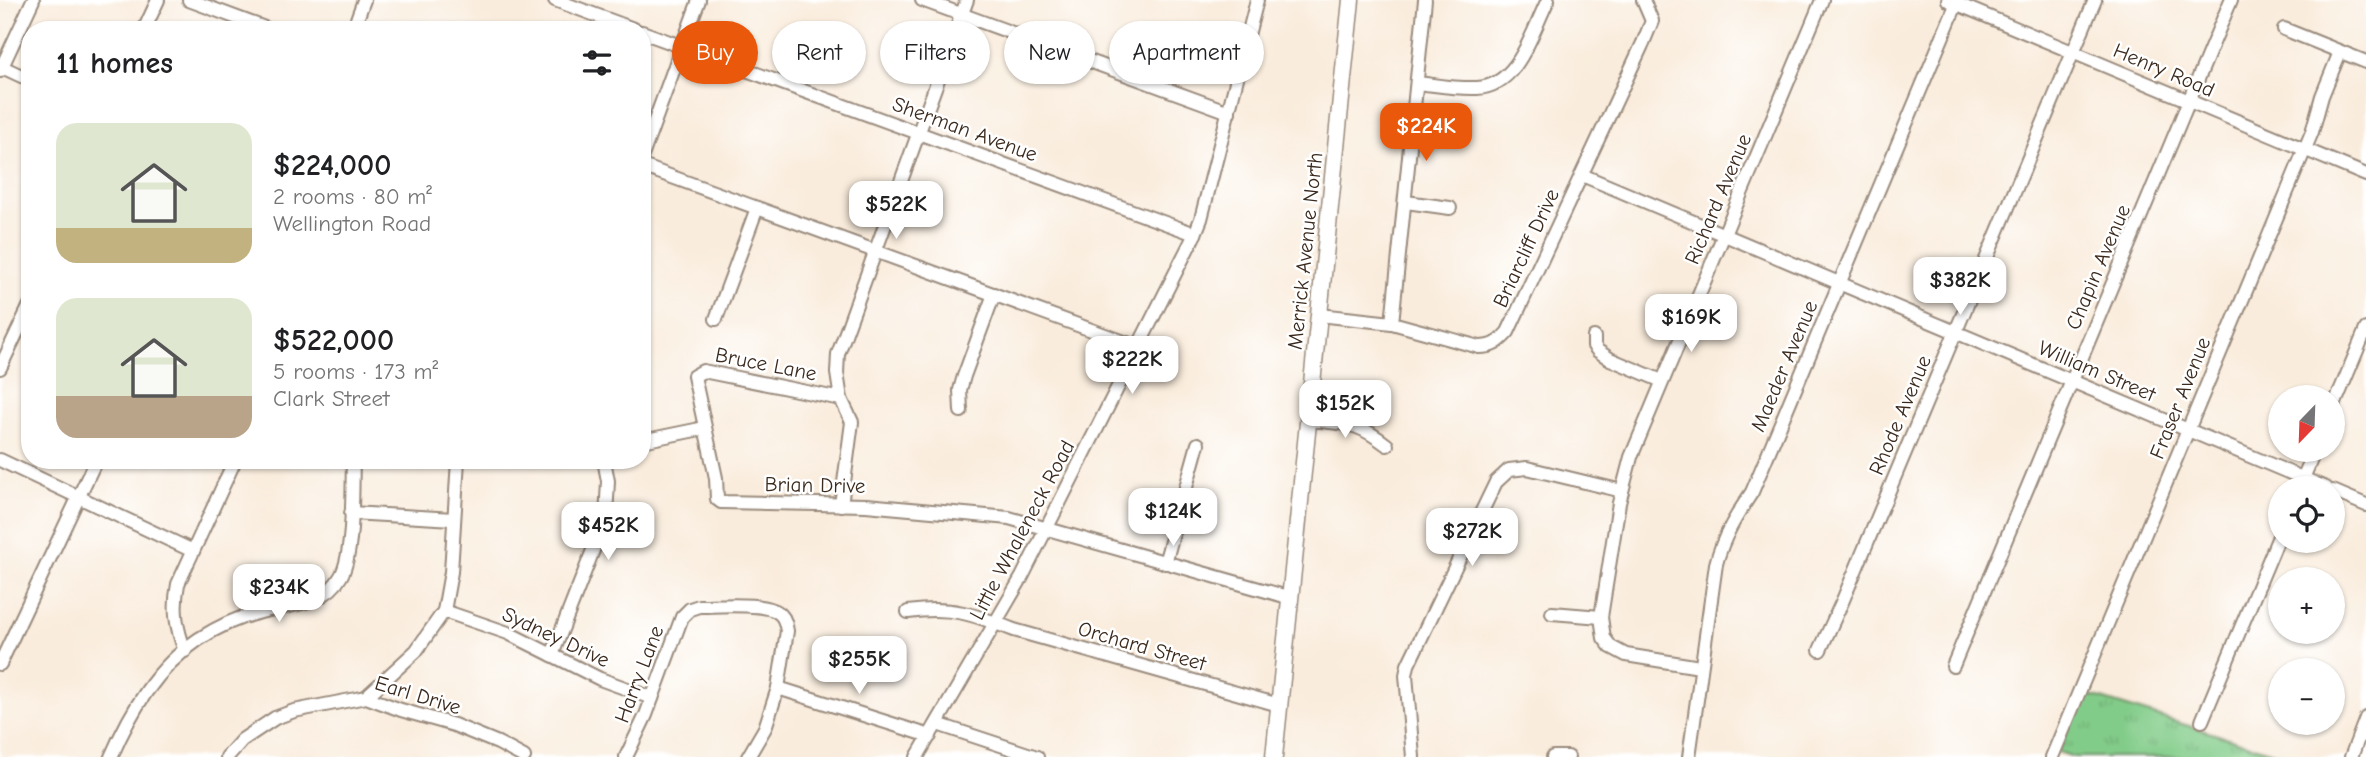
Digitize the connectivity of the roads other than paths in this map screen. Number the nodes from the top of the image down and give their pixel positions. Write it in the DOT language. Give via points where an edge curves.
graph roads {
  1 [pos="33,0"];
  2 [pos="158,0"];
  3 [pos="188,0"];
  4 [pos="364,0"];
  5 [pos="555,0"];
  6 [pos="699,0"];
  7 [pos="922,0"];
  8 [pos="967,0"];
  9 [pos="1257,0"];
  10 [pos="1351,0"];
  11 [pos="1425,0"];
  12 [pos="1548,0"];
  13 [pos="1643,0"];
  14 [pos="1822,0"];
  15 [pos="2095,0"];
  16 [pos="2231,0"];
  17 [pos="1954,1"];
  18 [pos="962,15"];
  19 [pos="23,21"];
  20 [pos="148,21"];
  21 [pos="245,21"];
  22 [pos="356,21"];
  23 [pos="612,21"];
  24 [pos="691,21"];
  25 [pos="21,26"];
  26 [pos="2284,29"];
  27 [pos="651,35"];
  28 [pos="672,43"];
  29 [pos="2073,52"];
  30 [pos="2340,52"];
  31 [pos="2366,62"];
  32 [pos="1,68"];
  33 [pos="672,74"];
  34 [pos="758,75"];
  35 [pos="21,76"];
  36 [pos="1417,83"];
  37 [pos="2189,101"];
  38 [pos="1229,112"];
  39 [pos="651,131"];
  40 [pos="919,133"];
  41 [pos="2304,149"];
  42 [pos="651,169"];
  43 [pos="1582,175"];
  44 [pos="2366,175"];
  45 [pos="1406,202"];
  46 [pos="757,208"];
  47 [pos="1450,208"];
  48 [pos="1195,234"];
  49 [pos="1723,236"];
  50 [pos="876,251"];
  51 [pos="1839,284"];
  52 [pos="994,294"];
  53 [pos="1319,315"];
  54 [pos="716,319"];
  55 [pos="1392,323"];
  56 [pos="21,324"];
  57 [pos="2366,329"];
  58 [pos="1955,333"];
  59 [pos="1594,337"];
  60 [pos="1138,347"];
  61 [pos="0,368"];
  62 [pos="1662,381"];
  63 [pos="2071,381"];
  64 [pos="2343,385"];
  65 [pos="841,399"];
  66 [pos="961,411"];
  67 [pos="1310,420"];
  68 [pos="705,428"];
  69 [pos="2187,430"];
  70 [pos="651,440"];
  71 [pos="1198,444"];
  72 [pos="1387,445"];
  73 [pos="0,460"];
  74 [pos="92,469"];
  75 [pos="231,469"];
  76 [pos="353,469"];
  77 [pos="457,469"];
  78 [pos="606,469"];
  79 [pos="2286,476"];
  80 [pos="1622,491"];
  81 [pos="2345,496"];
  82 [pos="78,497"];
  83 [pos="841,505"];
  84 [pos="2366,505"];
  85 [pos="351,513"];
  86 [pos="454,519"];
  87 [pos="1046,529"];
  88 [pos="192,551"];
  89 [pos="2272,553"];
  90 [pos="1165,563"];
  91 [pos="1291,598"];
  92 [pos="444,611"];
  93 [pos="908,612"];
  94 [pos="1552,613"];
  95 [pos="1601,617"];
  96 [pos="996,623"];
  97 [pos="1820,650"];
  98 [pos="185,651"];
  99 [pos="552,655"];
  100 [pos="0,664"];
  101 [pos="1953,666"];
  102 [pos="1700,667"];
  103 [pos="778,688"];
  104 [pos="366,697"];
  105 [pos="652,698"];
  106 [pos="1279,705"];
  107 [pos="2366,718"];
  108 [pos="2202,721"];
  109 [pos="937,724"];
  110 [pos="930,736"];
  111 [pos="111,757"];
  112 [pos="227,757"];
  113 [pos="524,757"];
  114 [pos="626,757"];
  115 [pos="748,757"];
  116 [pos="917,757"];
  117 [pos="1037,757"];
  118 [pos="1274,757"];
  119 [pos="1413,757"];
  120 [pos="1553,757"];
  121 [pos="1568,757"];
  122 [pos="1689,757"];
  123 [pos="2052,757"];
  124 [pos="2351,757"];
  1 -- 19 [label="street"];
  2 -- 20 [label="street"];
  3 -- 21 [label="street"];
  4 -- 22 [label="street"];
  5 -- 23 [label="street"];
  6 -- 24 [label="street"];
  7 -- 18 [label="street"];
  8 -- 18 [label="street"];
  9 -- 38 [label="street, Little Whaleneck Road"];
  10 -- 53 [label="main road, Merrick Avenue North"];
  11 -- 36 [label="street"];
  12 -- 36 [label="street" via="1516,65 1496,83 1476,88"];
  13 -- 43 [label="street, Briarcliff Drive" via="1652,21"];
  14 -- 49 [label="street, Richard Avenue"];
  15 -- 29 [label="street, Rhode Avenue"];
  16 -- 37 [label="street, Chapin Avenue"];
  17 -- 29 [label="street, Henry Road"];
  17 -- 51 [label="street, Maeder Avenue"];
  18 -- 38 [label="street"];
  18 -- 40 [label="street"];
  25 -- 32 [label="street"];
  26 -- 30 [label="street"];
  27 -- 28 [label="street, Sherman Avenue"];
  29 -- 37 [label="street, Henry Road"];
  29 -- 58 [label="street, Rhode Avenue"];
  30 -- 31 [label="street"];
  30 -- 41 [label="street, Fraser Avenue"];
  32 -- 35 [label="street"];
  33 -- 39 [label="street"];
  34 -- 40 [label="street, Sherman Avenue"];
  36 -- 45 [label="street"];
  37 -- 41 [label="street, Henry Road"];
  37 -- 63 [label="street, Chapin Avenue"];
  38 -- 48 [label="street, Little Whaleneck Road"];
  40 -- 48 [label="street, Sherman Avenue"];
  40 -- 50 [label="street"];
  41 -- 44 [label="street, Henry Road"];
  41 -- 69 [label="street, Fraser Avenue"];
  42 -- 46 [label="street"];
  43 -- 49 [label="street, William Street"];
  43 -- 55 [label="street, Briarcliff Drive" via="1500,341 1479,348"];
  45 -- 47 [label="street"];
  45 -- 55 [label="street"];
  46 -- 50 [label="street"];
  46 -- 54 [label="street"];
  48 -- 60 [label="street, Little Whaleneck Road"];
  49 -- 51 [label="street, William Street"];
  49 -- 62 [label="street, Richard Avenue"];
  50 -- 52 [label="street"];
  50 -- 65 [label="street" via="838,354"];
  51 -- 58 [label="street, William Street"];
  51 -- 102 [label="street, Maeder Avenue" via="1752,492 1722,541"];
  52 -- 60 [label="street"];
  52 -- 66 [label="street" via="960,390"];
  53 -- 55 [label="street, Briarcliff Drive"];
  53 -- 67 [label="main road, Merrick Avenue North"];
  56 -- 61 [label="street"];
  57 -- 64 [label="street"];
  58 -- 63 [label="street, William Street"];
  58 -- 97 [label="street, Rhode Avenue"];
  59 -- 62 [label="street" via="1594,346 1603,355"];
  60 -- 87 [label="street, Little Whaleneck Road"];
  62 -- 80 [label="street, Richard Avenue"];
  63 -- 69 [label="street, William Street"];
  63 -- 101 [label="street, Chapin Avenue"];
  65 -- 68 [label="street, Bruce Lane" via="703,371 694,376"];
  65 -- 83 [label="street" via="852,422"];
  67 -- 72 [label="street" via="1356,425"];
  67 -- 91 [label="main road, Merrick Avenue North"];
  68 -- 70 [label="street"];
  68 -- 83 [label="street, Brian Drive" via="720,501"];
  69 -- 79 [label="street, William Street"];
  69 -- 123 [label="street, Fraser Avenue"];
  71 -- 90 [label="street"];
  73 -- 82 [label="street"];
  74 -- 82 [label="street"];
  75 -- 88 [label="street"];
  76 -- 85 [label="street"];
  77 -- 86 [label="street"];
  78 -- 99 [label="street" via="606,517"];
  80 -- 95 [label="street, Richard Avenue"];
  80 -- 119 [label="street" via="1527,468 1509,470 1496,482 1408,665"];
  81 -- 84 [label="street"];
  82 -- 88 [label="street"];
  82 -- 100 [label="street"];
  83 -- 87 [label="street, Brian Drive" via="1009,518"];
  85 -- 86 [label="street"];
  85 -- 98 [label="street" via="345,569 326,595 233,621"];
  86 -- 92 [label="street"];
  87 -- 90 [label="street, Brian Drive"];
  87 -- 96 [label="street, Little Whaleneck Road"];
  88 -- 98 [label="street" via="174,603"];
  89 -- 108 [label="street"];
  90 -- 91 [label="street, Brian Drive"];
  91 -- 106 [label="main road, Merrick Avenue North"];
  92 -- 99 [label="street, Sydney Drive" via="508,633"];
  92 -- 104 [label="street" via="416,652"];
  93 -- 96 [label="street, Orchard Street" via="960,611"];
  94 -- 95 [label="street"];
  95 -- 102 [label="street, Richard Avenue" via="1604,638 1619,653"];
  96 -- 106 [label="street, Orchard Street"];
  96 -- 109 [label="street, Little Whaleneck Road"];
  98 -- 111 [label="street" via="137,702"];
  99 -- 105 [label="street, Sydney Drive"];
  102 -- 122 [label="street, Maeder Avenue"];
  103 -- 105 [label="street, Harry Lane" via="787,631 781,615 762,607 699,606 682,617"];
  103 -- 110 [label="street"];
  103 -- 115 [label="street" via="765,728"];
  104 -- 112 [label="street, Earl Drive" via="275,718 242,740"];
  104 -- 113 [label="street, Earl Drive" via="454,725"];
  105 -- 114 [label="street, Harry Lane"];
  106 -- 118 [label="main road, Merrick Avenue North"];
  107 -- 124 [label="street"];
  109 -- 110 [label="street, Little Whaleneck Road"];
  109 -- 117 [label="street"];
  110 -- 116 [label="street, Little Whaleneck Road"];
  120 -- 121 [label="street"];
}
